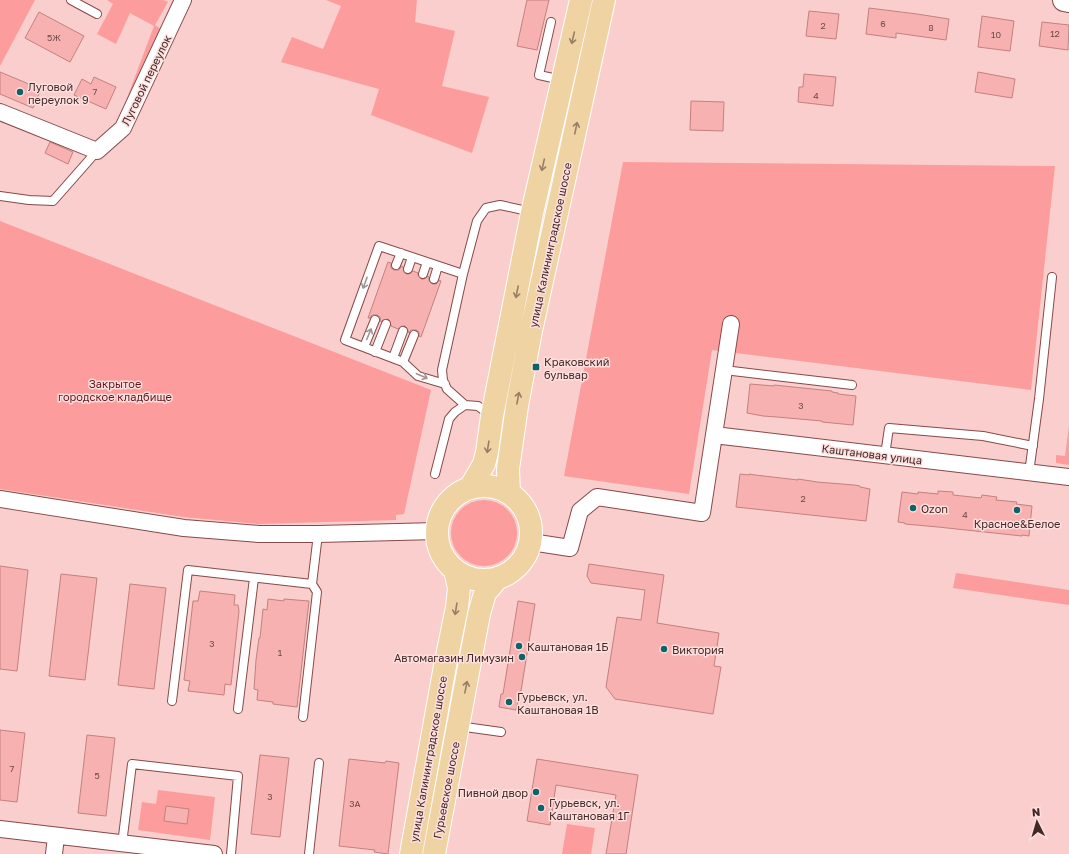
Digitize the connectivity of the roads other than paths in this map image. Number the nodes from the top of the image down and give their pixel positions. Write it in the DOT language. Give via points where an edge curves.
graph roads {
  1 [pos="71,0"];
  2 [pos="184,0"];
  3 [pos="581,0"];
  4 [pos="604,0"];
  5 [pos="1064,0"];
  6 [pos="1069,1"];
  7 [pos="97,14"];
  8 [pos="551,22"];
  9 [pos="563,80"];
  10 [pos="0,112"];
  11 [pos="97,151"];
  12 [pos="0,196"];
  13 [pos="532,213"];
  14 [pos="401,253"];
  15 [pos="412,257"];
  16 [pos="427,262"];
  17 [pos="396,265"];
  18 [pos="438,266"];
  19 [pos="408,269"];
  20 [pos="423,274"];
  21 [pos="463,274"];
  22 [pos="1052,277"];
  23 [pos="434,279"];
  24 [pos="375,320"];
  25 [pos="386,324"];
  26 [pos="731,324"];
  27 [pos="403,331"];
  28 [pos="414,335"];
  29 [pos="364,347"];
  30 [pos="375,352"];
  31 [pos="393,358"];
  32 [pos="403,362"];
  33 [pos="724,370"];
  34 [pos="445,384"];
  35 [pos="852,385"];
  36 [pos="465,405"];
  37 [pos="492,416"];
  38 [pos="714,435"];
  39 [pos="1033,446"];
  40 [pos="886,455"];
  41 [pos="1030,473"];
  42 [pos="435,474"];
  43 [pos="1069,477"];
  44 [pos="470,486"];
  45 [pos="509,492"];
  46 [pos="0,499"];
  47 [pos="437,531"];
  48 [pos="318,534"];
  49 [pos="531,542"];
  50 [pos="455,570"];
  51 [pos="254,578"];
  52 [pos="496,580"];
  53 [pos="312,584"];
  54 [pos="172,701"];
  55 [pos="238,709"];
  56 [pos="303,717"];
  57 [pos="458,726"];
  58 [pos="501,732"];
  59 [pos="319,763"];
  60 [pos="0,829"];
  61 [pos="56,836"];
  62 [pos="122,844"];
  63 [pos="54,854"];
  64 [pos="207,854"];
  65 [pos="231,854"];
  66 [pos="309,854"];
  67 [pos="411,854"];
  68 [pos="434,854"];
  1 -- 7 [label="lane"];
  2 -- 11 [label="street, Луговой переулок" via="123,128"];
  3 -- 9 [label="main road, улица Калининградское шоссе, one-way"];
  45 -- 4 [label="main road, улица Калининградское шоссе, one-way" via="508,469 516,406"];
  5 -- 6 [label="street"];
  8 -- 9 [label="lane" via="539,74"];
  9 -- 13 [label="main road, улица Калининградское шоссе, one-way"];
  10 -- 11 [label="street"];
  11 -- 12 [label="lane" via="53,202"];
  13 -- 21 [label="lane" via="500,204 486,208 477,221"];
  13 -- 37 [label="main road, улица Калининградское шоссе, one-way"];
  14 -- 15 [label="lane"];
  14 -- 17 [label="lane"];
  14 -- 29 [label="lane, one-way" via="379,246 345,340"];
  15 -- 16 [label="lane"];
  15 -- 19 [label="lane"];
  16 -- 18 [label="lane"];
  16 -- 20 [label="lane"];
  18 -- 21 [label="lane"];
  18 -- 23 [label="lane"];
  21 -- 34 [label="lane" via="442,370 442,380"];
  22 -- 39 [label="lane"];
  29 -- 24 [label="lane, one-way"];
  25 -- 30 [label="lane"];
  26 -- 33 [label="street"];
  27 -- 31 [label="lane"];
  28 -- 32 [label="lane"];
  29 -- 30 [label="lane"];
  30 -- 31 [label="lane"];
  31 -- 32 [label="lane"];
  32 -- 34 [label="lane, one-way" via="418,376"];
  33 -- 35 [label="lane"];
  33 -- 38 [label="street"];
  34 -- 36 [label="lane"];
  36 -- 37 [label="lane" via="478,406"];
  36 -- 42 [label="lane" via="449,419"];
  37 -- 44 [label="main road, улица Калининградское шоссе, one-way" via="488,452 484,464"];
  38 -- 40 [label="street, Каштановая улица"];
  38 -- 49 [label="street" via="702,513 597,497 580,511 570,548"];
  39 -- 40 [label="lane" via="983,436 889,428"];
  39 -- 41 [label="lane"];
  40 -- 41 [label="street, Каштановая улица"];
  41 -- 43 [label="street, Каштановая улица"];
  44 -- 45 [label="main road" via="489,484"];
  44 -- 47 [label="main road" via="450,498"];
  45 -- 49 [label="main road" via="526,508 531,522"];
  46 -- 48 [label="street" via="184,528 259,534"];
  47 -- 48 [label="street"];
  47 -- 50 [label="main road" via="442,554"];
  48 -- 53 [label="lane"];
  49 -- 52 [label="main road" via="525,557 511,572"];
  50 -- 52 [label="main road" via="463,576 478,580"];
  50 -- 67 [label="main road, улица Калининградское шоссе, one-way" via="459,588 457,607"];
  51 -- 53 [label="lane"];
  51 -- 54 [label="lane" via="188,570"];
  51 -- 55 [label="lane"];
  57 -- 52 [label="main road, one-way" via="479,614 485,593"];
  53 -- 56 [label="lane" via="317,592"];
  57 -- 58 [label="lane"];
  57 -- 68 [label="main road, Гурьевское шоссе"];
  59 -- 66 [label="lane"];
  60 -- 61 [label="street"];
  61 -- 62 [label="street"];
  61 -- 63 [label="street"];
  62 -- 64 [label="street"];
  62 -- 65 [label="lane" via="132,764 238,776"];
}
